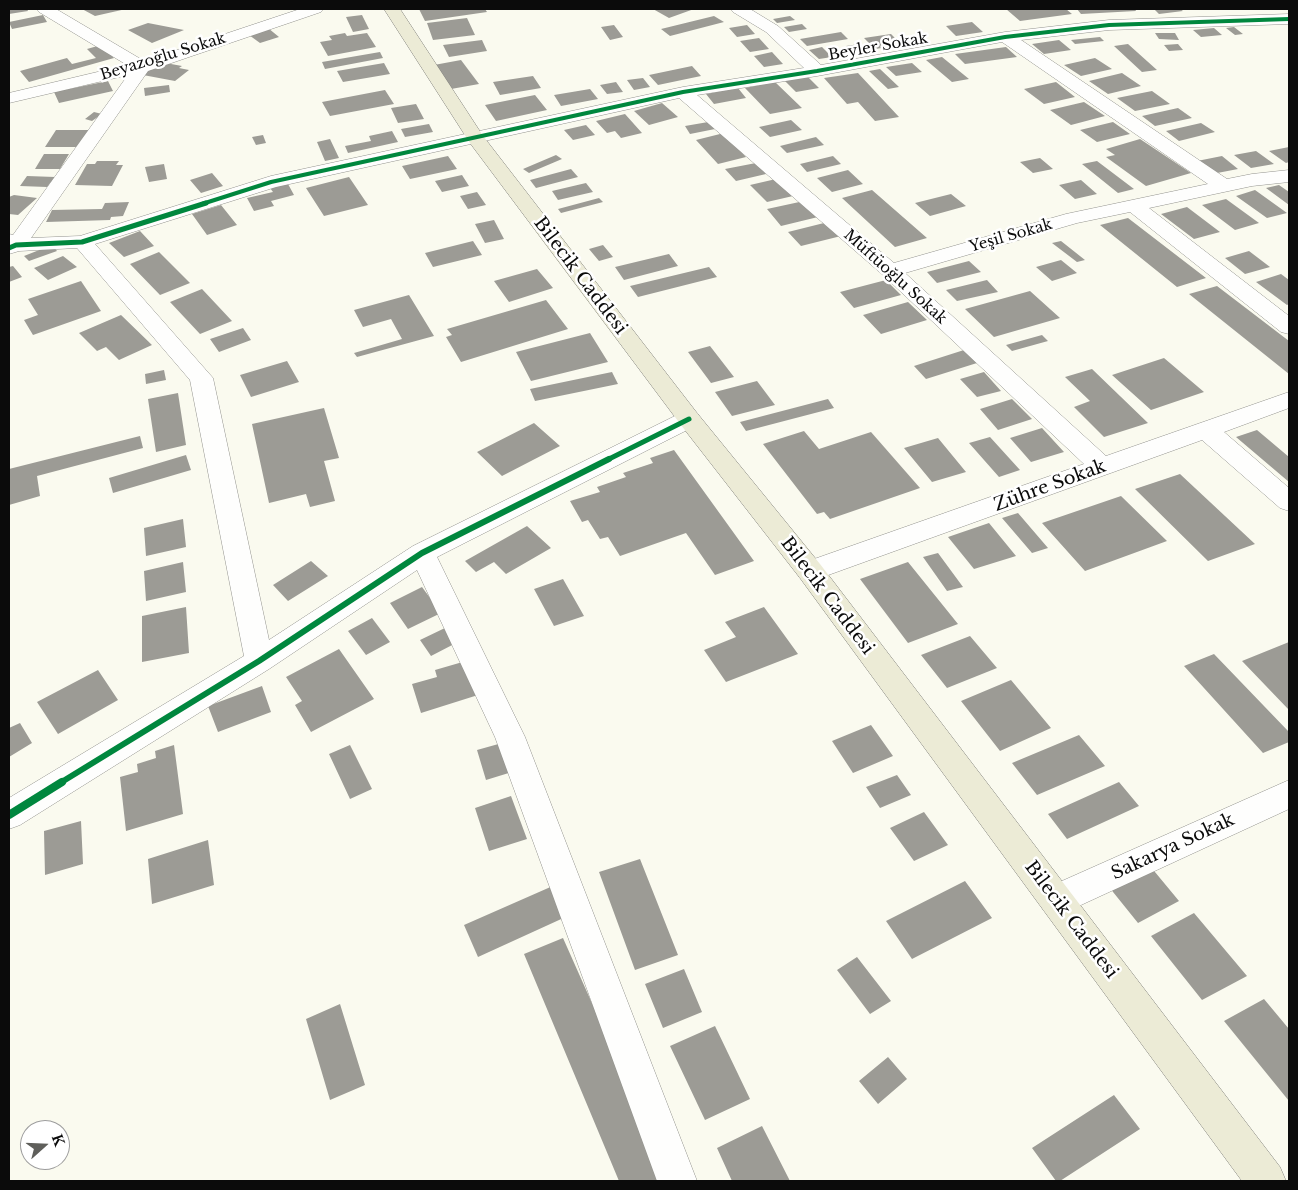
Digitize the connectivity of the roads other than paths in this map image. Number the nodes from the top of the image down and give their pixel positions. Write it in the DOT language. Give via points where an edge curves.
graph roads {
  1 [pos="45,9"];
  2 [pos="315,9"];
  3 [pos="392,9"];
  4 [pos="739,9"];
  5 [pos="1289,19"];
  6 [pos="1005,37"];
  7 [pos="142,67"];
  8 [pos="817,71"];
  9 [pos="683,92"];
  10 [pos="9,98"];
  11 [pos="476,139"];
  12 [pos="1289,176"];
  13 [pos="1224,186"];
  14 [pos="1133,205"];
  15 [pos="82,242"];
  16 [pos="11,244"];
  17 [pos="890,271"];
  18 [pos="1289,327"];
  19 [pos="1289,400"];
  20 [pos="689,419"];
  21 [pos="1206,430"];
  22 [pos="1102,467"];
  23 [pos="1289,502"];
  24 [pos="422,553"];
  25 [pos="810,571"];
  26 [pos="259,661"];
  27 [pos="1289,794"];
  28 [pos="9,815"];
  29 [pos="1056,900"];
  30 [pos="677,1181"];
  31 [pos="1266,1181"];
  1 -- 7 [label="street"];
  2 -- 7 [label="street, Beyazoğlu Sokak"];
  3 -- 11 [label="main road, Bilecik Caddesi"];
  4 -- 8 [label="street" via="772,29"];
  5 -- 6 [label="street, Beyler Sokak" via="1109,25"];
  6 -- 8 [label="street, Beyler Sokak"];
  6 -- 13 [label="street"];
  7 -- 10 [label="street, Beyazoğlu Sokak"];
  7 -- 16 [label="street"];
  8 -- 9 [label="street, Beyler Sokak"];
  9 -- 11 [label="street, Beyler Sokak"];
  9 -- 17 [label="street, Müftüoğlu Sokak"];
  11 -- 15 [label="street, Beyler Sokak" via="271,182"];
  11 -- 20 [label="main road, Bilecik Caddesi"];
  12 -- 13 [label="street, Yeşil Sokak"];
  13 -- 14 [label="street, Yeşil Sokak"];
  14 -- 17 [label="street, Yeşil Sokak" via="1073,218"];
  14 -- 18 [label="street"];
  15 -- 16 [label="street, Beyler Sokak"];
  15 -- 26 [label="street" via="201,378"];
  17 -- 22 [label="street, Müftüoğlu Sokak"];
  19 -- 21 [label="street, Zühre Sokak"];
  20 -- 24 [label="street"];
  20 -- 25 [label="main road, Bilecik Caddesi"];
  21 -- 22 [label="street, Zühre Sokak"];
  21 -- 23 [label="street"];
  22 -- 25 [label="street, Zühre Sokak"];
  24 -- 26 [label="street"];
  24 -- 30 [label="street" via="510,736"];
  25 -- 29 [label="main road, Bilecik Caddesi"];
  26 -- 28 [label="street"];
  27 -- 29 [label="street, Sakarya Sokak"];
  29 -- 31 [label="main road, Bilecik Caddesi"];
}
